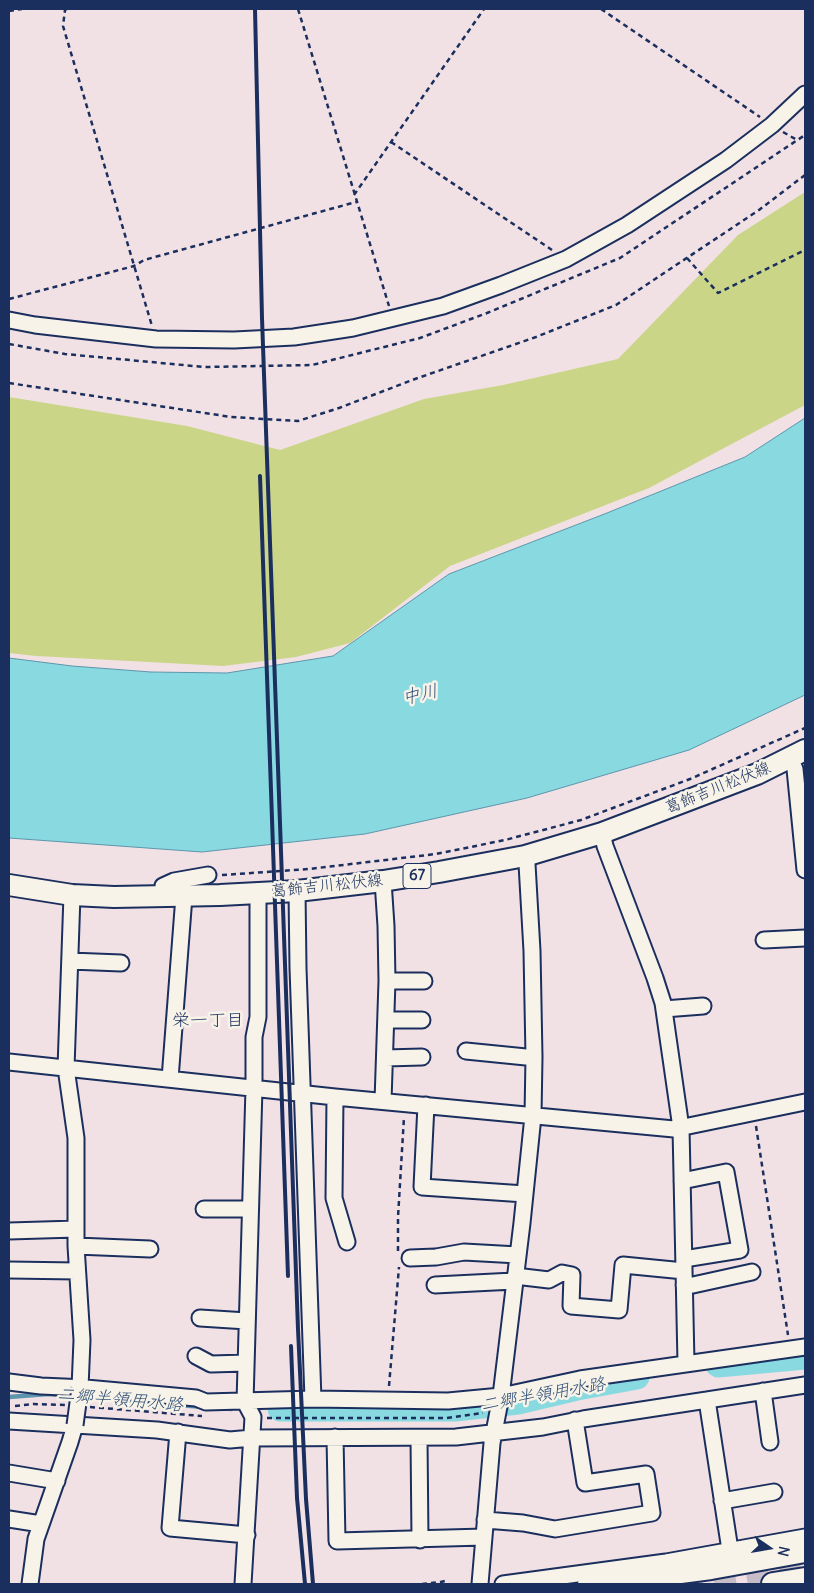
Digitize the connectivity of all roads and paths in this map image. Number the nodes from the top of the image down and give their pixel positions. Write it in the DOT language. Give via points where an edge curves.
graph roads {
  1 [pos="22,9"];
  2 [pos="67,9"];
  3 [pos="298,9"];
  4 [pos="484,9"];
  5 [pos="602,9"];
  6 [pos="9,11"];
  7 [pos="805,94"];
  8 [pos="772,125"];
  9 [pos="797,140"];
  10 [pos="392,142"];
  11 [pos="805,175"];
  12 [pos="354,195"];
  13 [pos="356,202"];
  14 [pos="805,250"];
  15 [pos="687,258"];
  16 [pos="566,259"];
  17 [pos="134,266"];
  18 [pos="9,299"];
  19 [pos="393,319"];
  20 [pos="9,320"];
  21 [pos="156,339"];
  22 [pos="9,383"];
  23 [pos="805,728"];
  24 [pos="798,754"];
  25 [pos="602,834"];
  26 [pos="525,856"];
  27 [pos="805,870"];
  28 [pos="208,875"];
  29 [pos="383,881"];
  30 [pos="9,885"];
  31 [pos="297,891"];
  32 [pos="258,893"];
  33 [pos="72,895"];
  34 [pos="163,896"];
  35 [pos="184,896"];
  36 [pos="805,938"];
  37 [pos="764,940"];
  38 [pos="70,961"];
  39 [pos="121,963"];
  40 [pos="387,981"];
  41 [pos="424,981"];
  42 [pos="703,1006"];
  43 [pos="664,1009"];
  44 [pos="386,1020"];
  45 [pos="422,1020"];
  46 [pos="466,1051"];
  47 [pos="534,1056"];
  48 [pos="422,1057"];
  49 [pos="385,1058"];
  50 [pos="9,1062"];
  51 [pos="66,1068"];
  52 [pos="170,1079"];
  53 [pos="254,1088"];
  54 [pos="302,1093"];
  55 [pos="335,1097"];
  56 [pos="383,1101"];
  57 [pos="805,1102"];
  58 [pos="426,1105"];
  59 [pos="754,1112"];
  60 [pos="533,1116"];
  61 [pos="681,1128"];
  62 [pos="682,1181"];
  63 [pos="525,1194"];
  64 [pos="204,1209"];
  65 [pos="250,1209"];
  66 [pos="76,1229"];
  67 [pos="9,1231"];
  68 [pos="347,1242"];
  69 [pos="76,1246"];
  70 [pos="150,1249"];
  71 [pos="518,1255"];
  72 [pos="410,1258"];
  73 [pos="9,1270"];
  74 [pos="77,1271"];
  75 [pos="684,1271"];
  76 [pos="752,1272"];
  77 [pos="515,1279"];
  78 [pos="435,1285"];
  79 [pos="200,1318"];
  80 [pos="247,1321"];
  81 [pos="805,1347"];
  82 [pos="790,1349"];
  83 [pos="196,1356"];
  84 [pos="246,1363"];
  85 [pos="686,1363"];
  86 [pos="9,1382"];
  87 [pos="80,1388"];
  88 [pos="805,1388"];
  89 [pos="763,1391"];
  90 [pos="500,1396"];
  91 [pos="312,1399"];
  92 [pos="707,1400"];
  93 [pos="244,1402"];
  94 [pos="78,1405"];
  95 [pos="9,1407"];
  96 [pos="205,1416"];
  97 [pos="263,1418"];
  98 [pos="575,1420"];
  99 [pos="9,1421"];
  100 [pos="494,1423"];
  101 [pos="75,1425"];
  102 [pos="178,1432"];
  103 [pos="335,1437"];
  104 [pos="252,1438"];
  105 [pos="419,1438"];
  106 [pos="770,1442"];
  107 [pos="9,1473"];
  108 [pos="57,1481"];
  109 [pos="774,1492"];
  110 [pos="722,1501"];
  111 [pos="9,1519"];
  112 [pos="486,1520"];
  113 [pos="41,1524"];
  114 [pos="247,1535"];
  115 [pos="484,1537"];
  116 [pos="805,1537"];
  117 [pos="420,1540"];
  118 [pos="730,1550"];
  119 [pos="805,1551"];
  120 [pos="805,1579"];
  121 [pos="448,1580"];
  122 [pos="30,1584"];
  123 [pos="243,1584"];
  124 [pos="422,1584"];
  125 [pos="480,1584"];
  126 [pos="504,1584"];
  127 [pos="589,1584"];
  128 [pos="773,1584"];
  1 -- 6 [label="path"];
  2 -- 17 [label="path" via="63,26"];
  3 -- 12 [label="path"];
  4 -- 10 [label="path"];
  5 -- 8 [label="path"];
  7 -- 8 [label="street"];
  8 -- 9 [label="path"];
  8 -- 16 [label="street" via="679,192"];
  10 -- 12 [label="path"];
  10 -- 16 [label="path"];
  11 -- 15 [label="path"];
  12 -- 13 [label="path"];
  13 -- 17 [label="path" via="144,260"];
  13 -- 19 [label="path"];
  14 -- 15 [label="path" via="718,293"];
  15 -- 22 [label="path" via="616,305 536,337 298,420 231,417"];
  16 -- 19 [label="street" via="443,306"];
  17 -- 18 [label="path"];
  17 -- 21 [label="path"];
  19 -- 21 [label="street" via="294,337"];
  20 -- 21 [label="street"];
  23 -- 28 [label="path" via="654,793 581,820 504,840 436,854 309,870"];
  24 -- 25 [label="main road, 葛飾吉川松伏線 / 67" via="757,774"];
  24 -- 27 [label="street" via="796,769"];
  25 -- 26 [label="main road, 葛飾吉川松伏線 / 67"];
  25 -- 43 [label="street"];
  26 -- 29 [label="main road, 葛飾吉川松伏線 / 67"];
  26 -- 47 [label="street" via="532,951"];
  28 -- 34 [label="street" via="169,883 163,886"];
  29 -- 31 [label="main road, 葛飾吉川松伏線 / 67"];
  29 -- 40 [label="street"];
  30 -- 33 [label="main road, 葛飾吉川松伏線 / 67"];
  31 -- 32 [label="main road, 葛飾吉川松伏線 / 67"];
  31 -- 54 [label="street"];
  32 -- 35 [label="main road, 葛飾吉川松伏線 / 67"];
  32 -- 53 [label="street" via="258,1017 254,1037"];
  33 -- 34 [label="main road, 葛飾吉川松伏線 / 67"];
  33 -- 38 [label="street"];
  34 -- 35 [label="main road, 葛飾吉川松伏線 / 67"];
  35 -- 52 [label="street"];
  36 -- 37 [label="street"];
  38 -- 39 [label="street"];
  38 -- 51 [label="street"];
  40 -- 41 [label="street"];
  40 -- 44 [label="street"];
  42 -- 43 [label="street"];
  43 -- 61 [label="street"];
  44 -- 45 [label="street"];
  44 -- 49 [label="street"];
  46 -- 47 [label="street" via="526,1058"];
  47 -- 60 [label="street"];
  48 -- 49 [label="street"];
  49 -- 56 [label="street"];
  50 -- 51 [label="street"];
  51 -- 52 [label="street"];
  51 -- 66 [label="street" via="76,1138"];
  52 -- 53 [label="street"];
  53 -- 54 [label="street"];
  53 -- 65 [label="street"];
  54 -- 55 [label="street"];
  54 -- 91 [label="street"];
  55 -- 56 [label="street"];
  55 -- 68 [label="street" via="334,1198"];
  56 -- 58 [label="street"];
  57 -- 59 [label="street"];
  58 -- 60 [label="street"];
  58 -- 63 [label="street" via="422,1187"];
  59 -- 61 [label="street"];
  59 -- 82 [label="path"];
  60 -- 61 [label="street"];
  60 -- 63 [label="street"];
  61 -- 62 [label="street"];
  62 -- 75 [label="street"];
  62 -- 75 [label="street" via="726,1172 740,1250"];
  63 -- 71 [label="street"];
  64 -- 65 [label="street"];
  65 -- 80 [label="street"];
  66 -- 67 [label="street"];
  66 -- 69 [label="street"];
  69 -- 70 [label="street"];
  69 -- 74 [label="street"];
  71 -- 72 [label="street" via="464,1252"];
  71 -- 77 [label="street"];
  73 -- 74 [label="street"];
  74 -- 87 [label="street" via="82,1340"];
  75 -- 76 [label="street" via="693,1284"];
  75 -- 77 [label="street" via="623,1265 619,1310 570,1306 572,1275 562,1274 549,1280"];
  75 -- 85 [label="street"];
  77 -- 78 [label="street"];
  77 -- 90 [label="street"];
  79 -- 80 [label="street"];
  80 -- 84 [label="street"];
  81 -- 82 [label="street"];
  82 -- 85 [label="street"];
  83 -- 84 [label="street" via="211,1364"];
  84 -- 93 [label="street"];
  85 -- 90 [label="street"];
  86 -- 87 [label="street"];
  87 -- 93 [label="street" via="196,1398 206,1402"];
  87 -- 94 [label="street, bridge"];
  88 -- 89 [label="street"];
  89 -- 92 [label="street"];
  89 -- 106 [label="street"];
  90 -- 91 [label="street" via="448,1401"];
  90 -- 100 [label="street"];
  91 -- 93 [label="street"];
  92 -- 98 [label="street"];
  92 -- 110 [label="street"];
  93 -- 104 [label="street" via="253,1417"];
  94 -- 95 [label="path"];
  94 -- 96 [label="path"];
  94 -- 101 [label="street, bridge"];
  97 -- 100 [label="path" via="447,1418"];
  98 -- 100 [label="street"];
  98 -- 112 [label="street" via="585,1483 646,1474 652,1513 555,1529"];
  99 -- 101 [label="street"];
  100 -- 105 [label="street" via="456,1438"];
  100 -- 112 [label="street"];
  101 -- 102 [label="street"];
  101 -- 108 [label="street"];
  102 -- 104 [label="street" via="230,1440"];
  102 -- 114 [label="street" via="170,1528"];
  103 -- 104 [label="street"];
  103 -- 105 [label="street"];
  103 -- 117 [label="street" via="337,1540"];
  104 -- 114 [label="street"];
  105 -- 117 [label="street"];
  107 -- 108 [label="street"];
  108 -- 113 [label="street"];
  109 -- 110 [label="street"];
  110 -- 118 [label="street"];
  111 -- 113 [label="street"];
  112 -- 115 [label="street"];
  113 -- 122 [label="street"];
  114 -- 123 [label="street"];
  115 -- 117 [label="street"];
  115 -- 125 [label="street"];
  116 -- 118 [label="street"];
  118 -- 126 [label="street"];
  119 -- 127 [label="highway" via="711,1568"];
  120 -- 128 [label="highway"];
  121 -- 124 [label="path"];
}
